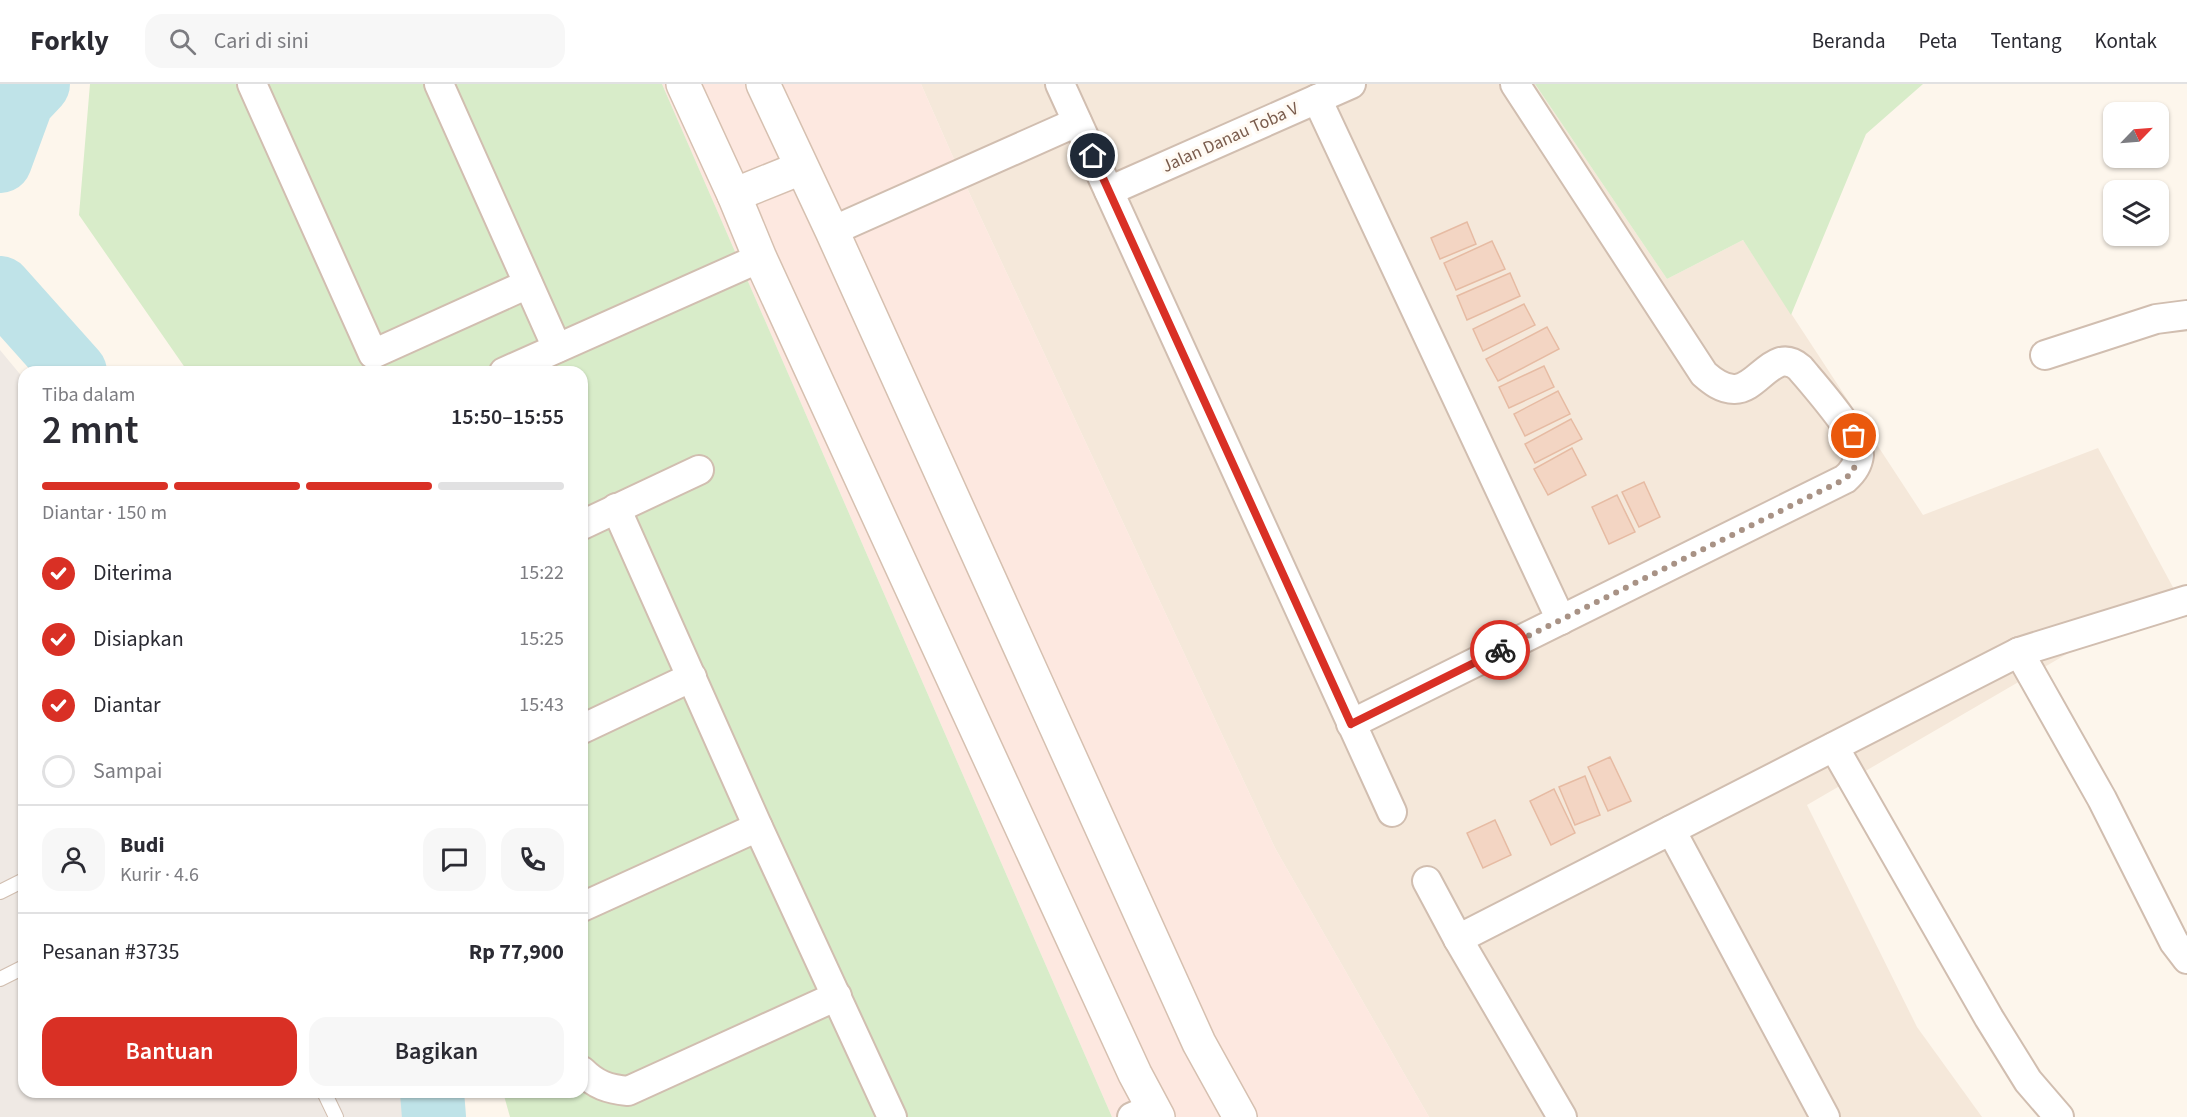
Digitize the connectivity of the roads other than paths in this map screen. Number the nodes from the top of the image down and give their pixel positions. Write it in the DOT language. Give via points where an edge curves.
graph roads {
  1 [pos="252,84"];
  2 [pos="439,84"];
  3 [pos="683,84"];
  4 [pos="763,84"];
  5 [pos="1060,84"];
  6 [pos="1351,84"];
  7 [pos="1515,84"];
  8 [pos="1317,99"];
  9 [pos="1077,122"];
  10 [pos="801,168"];
  11 [pos="1109,191"];
  12 [pos="734,195"];
  13 [pos="832,231"];
  14 [pos="760,258"];
  15 [pos="528,284"];
  16 [pos="2187,315"];
  17 [pos="557,348"];
  18 [pos="2045,355"];
  19 [pos="517,366"];
  20 [pos="699,470"];
  21 [pos="615,508"];
  22 [pos="588,522"];
  23 [pos="2187,600"];
  24 [pos="1560,620"];
  25 [pos="2019,652"];
  26 [pos="692,677"];
  27 [pos="1351,724"];
  28 [pos="588,726"];
  29 [pos="1834,747"];
  30 [pos="1392,812"];
  31 [pos="758,827"];
  32 [pos="1671,830"];
  33 [pos="1427,881"];
  34 [pos="18,883"];
  35 [pos="0,892"];
  36 [pos="588,904"];
  37 [pos="1458,939"];
  38 [pos="2187,960"];
  39 [pos="18,971"];
  40 [pos="0,980"];
  41 [pos="837,996"];
  42 [pos="588,1077"];
  43 [pos="327,1098"];
  44 [pos="1148,1114"];
  45 [pos="336,1117"];
  46 [pos="892,1117"];
  47 [pos="1240,1117"];
  48 [pos="1562,1117"];
  49 [pos="1825,1117"];
  50 [pos="2059,1117"];
  1 -- 15 [label="street" via="373,354"];
  2 -- 15 [label="street"];
  3 -- 12 [label="main road"];
  4 -- 10 [label="main road"];
  5 -- 9 [label="street"];
  6 -- 8 [label="street, Jalan Danau Toba V"];
  7 -- 24 [label="street" via="1704,374 1721,386 1740,388 1780,362 1792,362 1854,436 1859,453 1852,473 1845,479"];
  8 -- 11 [label="street, Jalan Danau Toba V"];
  8 -- 24 [label="street"];
  9 -- 11 [label="street"];
  9 -- 13 [label="street"];
  10 -- 12 [label="main road"];
  10 -- 13 [label="main road"];
  11 -- 27 [label="street"];
  12 -- 14 [label="main road"];
  13 -- 47 [label="main road" via="1199,1043"];
  14 -- 17 [label="street"];
  14 -- 44 [label="main road" via="1135,1074"];
  15 -- 17 [label="street"];
  16 -- 18 [label="street" via="2156,319"];
  17 -- 19 [label="street"];
  20 -- 21 [label="street"];
  21 -- 22 [label="street"];
  21 -- 26 [label="street"];
  23 -- 25 [label="street"];
  24 -- 27 [label="street"];
  25 -- 29 [label="street"];
  25 -- 38 [label="street"];
  26 -- 28 [label="street"];
  26 -- 31 [label="street"];
  27 -- 30 [label="street"];
  29 -- 32 [label="street"];
  29 -- 50 [label="street" via="1994,1027 2028,1082"];
  31 -- 36 [label="street"];
  31 -- 41 [label="street"];
  32 -- 37 [label="street"];
  32 -- 49 [label="street"];
  33 -- 37 [label="street"];
  34 -- 35 [label="lane"];
  37 -- 48 [label="street"];
  39 -- 40 [label="lane"];
  41 -- 42 [label="street" via="628,1091 603,1087"];
  41 -- 46 [label="street"];
  43 -- 45 [label="lane"];
}
